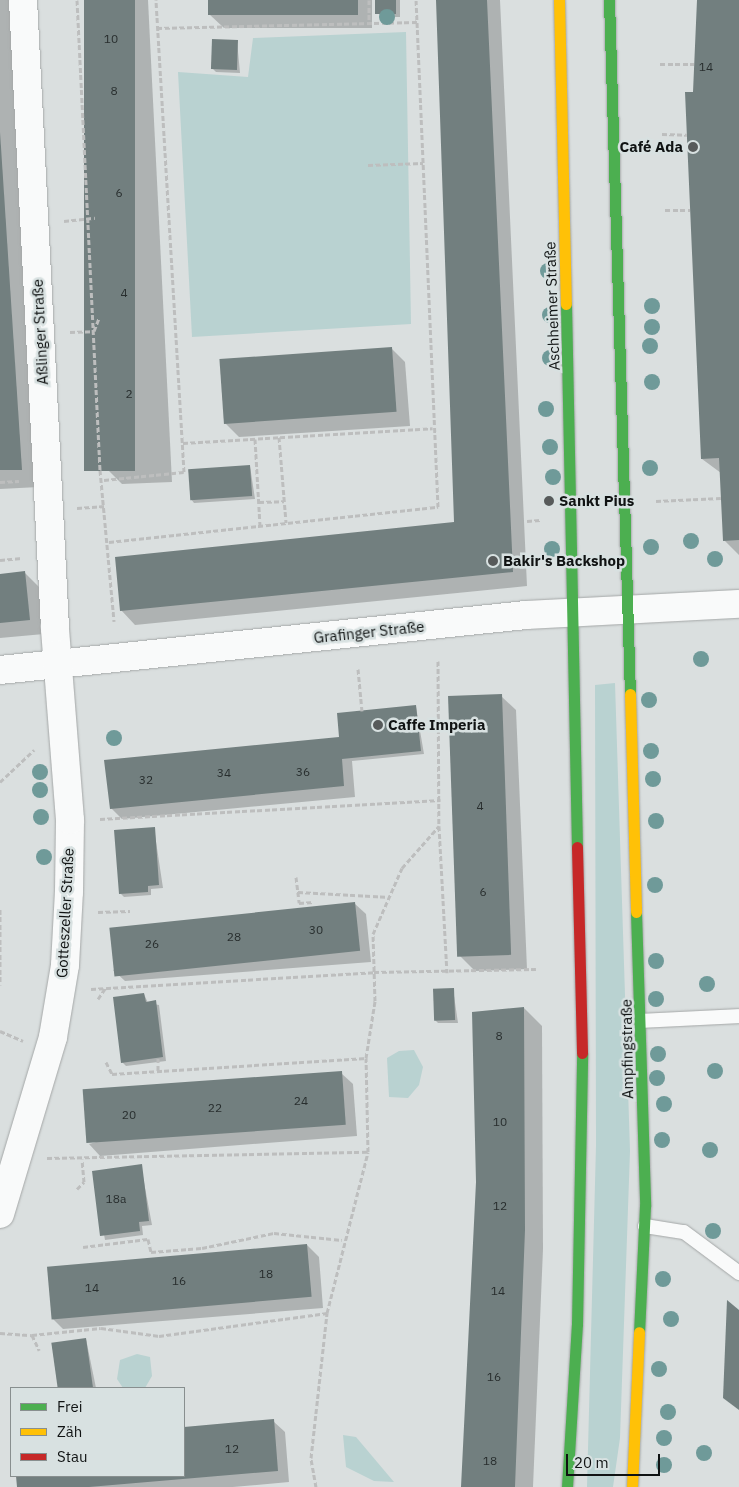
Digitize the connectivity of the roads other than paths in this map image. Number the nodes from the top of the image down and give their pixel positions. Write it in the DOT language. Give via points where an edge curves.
graph roads {
  1 [pos="23,0"];
  2 [pos="559,0"];
  3 [pos="609,0"];
  4 [pos="739,604"];
  5 [pos="630,609"];
  6 [pos="575,612"];
  7 [pos="57,664"];
  8 [pos="0,670"];
  9 [pos="739,1016"];
  10 [pos="641,1021"];
  11 [pos="0,1214"];
  12 [pos="644,1226"];
  13 [pos="739,1274"];
  14 [pos="567,1487"];
  15 [pos="632,1487"];
  1 -- 7 [label="street, Aßlinger Straße"];
  2 -- 6 [label="main road, Aschheimer Straße"];
  3 -- 5 [label="main road"];
  4 -- 5 [label="street, Grafinger Straße"];
  5 -- 6 [label="street, Grafinger Straße"];
  5 -- 10 [label="main road, Ampfingstraße"];
  6 -- 7 [label="street, Grafinger Straße"];
  6 -- 14 [label="main road" via="583,1118 577,1324"];
  7 -- 8 [label="street, Grafinger Straße"];
  7 -- 11 [label="street, Gotteszeller Straße" via="70,820 65,965 52,1037"];
  9 -- 10 [label="lane"];
  10 -- 12 [label="main road, Ampfingstraße"];
  12 -- 13 [label="lane" via="684,1232"];
  12 -- 15 [label="main road, Ampfingstraße"];
}
